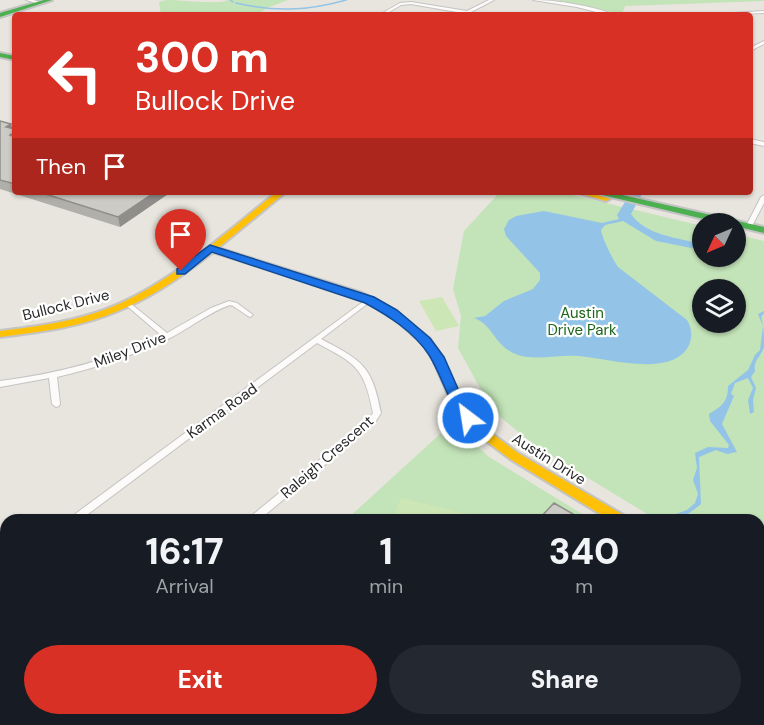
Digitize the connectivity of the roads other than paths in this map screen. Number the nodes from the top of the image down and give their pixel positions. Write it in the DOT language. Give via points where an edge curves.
graph roads {
  1 [pos="49,0"];
  2 [pos="492,0"];
  3 [pos="535,0"];
  4 [pos="35,1"];
  5 [pos="387,12"];
  6 [pos="466,12"];
  7 [pos="602,12"];
  8 [pos="3,13"];
  9 [pos="278,195"];
  10 [pos="604,195"];
  11 [pos="764,197"];
  12 [pos="645,206"];
  13 [pos="692,219"];
  14 [pos="749,226"];
  15 [pos="764,230"];
  16 [pos="746,233"];
  17 [pos="764,237"];
  18 [pos="210,248"];
  19 [pos="369,300"];
  20 [pos="129,304"];
  21 [pos="250,315"];
  22 [pos="0,334"];
  23 [pos="167,337"];
  24 [pos="317,340"];
  25 [pos="53,377"];
  26 [pos="0,384"];
  27 [pos="56,404"];
  28 [pos="82,514"];
  29 [pos="261,514"];
  30 [pos="610,514"];
  1 -- 4 [label="street"];
  2 -- 6 [label="street"];
  3 -- 7 [label="street"];
  4 -- 8 [label="street"];
  5 -- 6 [label="street" via="406,3"];
  9 -- 18 [label="street, Bullock Drive"];
  10 -- 12 [label="street"];
  11 -- 14 [label="street"];
  12 -- 13 [label="street"];
  12 -- 14 [label="street"];
  14 -- 15 [label="street"];
  16 -- 17 [label="street"];
  18 -- 19 [label="street, Austin Drive"];
  18 -- 20 [label="street, Bullock Drive" via="170,280"];
  19 -- 24 [label="street, Karma Road"];
  19 -- 30 [label="street, Austin Drive" via="392,312 426,341 456,401 486,435"];
  20 -- 22 [label="street, Bullock Drive" via="65,325"];
  20 -- 23 [label="street"];
  21 -- 23 [label="street, Miley Drive" via="229,303"];
  23 -- 25 [label="street, Miley Drive"];
  24 -- 28 [label="street, Karma Road"];
  24 -- 29 [label="street, Raleigh Crescent" via="363,369 372,382 378,412"];
  25 -- 26 [label="street, Miley Drive"];
  25 -- 27 [label="street"];
}
